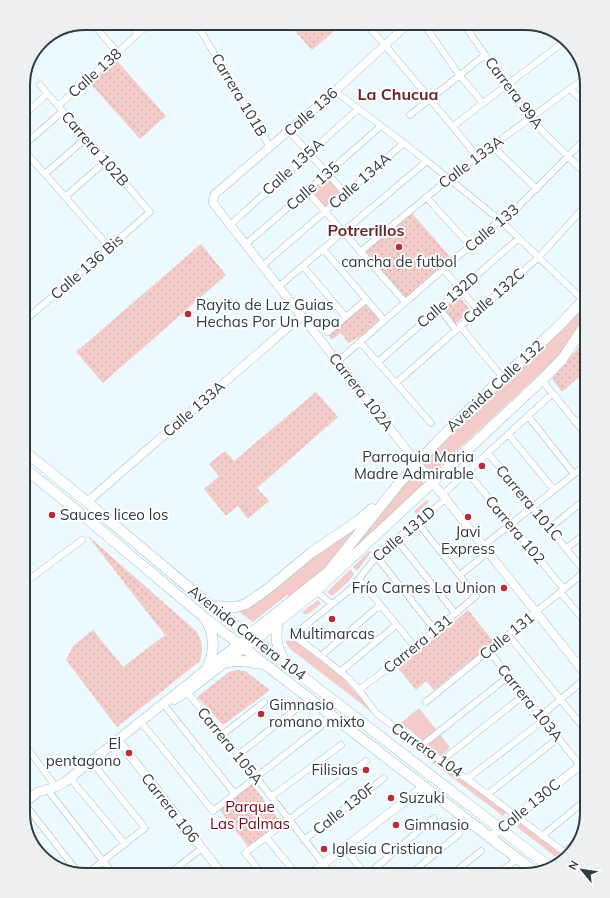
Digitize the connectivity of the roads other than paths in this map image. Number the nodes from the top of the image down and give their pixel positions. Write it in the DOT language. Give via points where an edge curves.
graph roads {
  1 [pos="98,30"];
  2 [pos="134,30"];
  3 [pos="142,30"];
  4 [pos="200,30"];
  5 [pos="371,30"];
  6 [pos="401,30"];
  7 [pos="428,30"];
  8 [pos="468,30"];
  9 [pos="138,34"];
  10 [pos="561,44"];
  11 [pos="385,45"];
  12 [pos="118,52"];
  13 [pos="485,55"];
  14 [pos="460,76"];
  15 [pos="580,81"];
  16 [pos="40,85"];
  17 [pos="507,86"];
  18 [pos="570,88"];
  19 [pos="335,91"];
  20 [pos="48,94"];
  21 [pos="580,98"];
  22 [pos="430,99"];
  23 [pos="483,104"];
  24 [pos="61,109"];
  25 [pos="358,109"];
  26 [pos="30,110"];
  27 [pos="410,115"];
  28 [pos="530,118"];
  29 [pos="381,126"];
  30 [pos="453,126"];
  31 [pos="289,131"];
  32 [pos="86,138"];
  33 [pos="30,140"];
  34 [pos="404,143"];
  35 [pos="580,144"];
  36 [pos="492,146"];
  37 [pos="270,147"];
  38 [pos="309,153"];
  39 [pos="30,156"];
  40 [pos="477,156"];
  41 [pos="568,157"];
  42 [pos="106,161"];
  43 [pos="427,161"];
  44 [pos="580,168"];
  45 [pos="327,173"];
  46 [pos="45,174"];
  47 [pos="448,178"];
  48 [pos="536,189"];
  49 [pos="307,191"];
  50 [pos="346,193"];
  51 [pos="65,197"];
  52 [pos="426,197"];
  53 [pos="213,200"];
  54 [pos="325,211"];
  55 [pos="150,212"];
  56 [pos="580,212"];
  57 [pos="501,221"];
  58 [pos="230,225"];
  59 [pos="343,232"];
  60 [pos="519,238"];
  61 [pos="245,245"];
  62 [pos="470,245"];
  63 [pos="109,248"];
  64 [pos="322,249"];
  65 [pos="360,252"];
  66 [pos="539,256"];
  67 [pos="262,266"];
  68 [pos="303,266"];
  69 [pos="443,269"];
  70 [pos="278,287"];
  71 [pos="460,289"];
  72 [pos="580,293"];
  73 [pos="366,300"];
  74 [pos="405,302"];
  75 [pos="580,303"];
  76 [pos="439,308"];
  77 [pos="478,310"];
  78 [pos="30,316"];
  79 [pos="301,316"];
  80 [pos="346,317"];
  81 [pos="384,320"];
  82 [pos="458,328"];
  83 [pos="328,332"];
  84 [pos="580,332"];
  85 [pos="360,342"];
  86 [pos="337,362"];
  87 [pos="378,362"];
  88 [pos="503,378"];
  89 [pos="542,380"];
  90 [pos="396,383"];
  91 [pos="553,393"];
  92 [pos="528,416"];
  93 [pos="580,420"];
  94 [pos="577,422"];
  95 [pos="431,423"];
  96 [pos="580,426"];
  97 [pos="508,434"];
  98 [pos="488,453"];
  99 [pos="30,456"];
  100 [pos="417,463"];
  101 [pos="580,469"];
  102 [pos="467,472"];
  103 [pos="30,474"];
  104 [pos="574,474"];
  105 [pos="432,482"];
  106 [pos="397,486"];
  107 [pos="554,490"];
  108 [pos="444,497"];
  109 [pos="87,502"];
  110 [pos="580,504"];
  111 [pos="532,507"];
  112 [pos="417,522"];
  113 [pos="510,524"];
  114 [pos="550,528"];
  115 [pos="580,538"];
  116 [pos="396,539"];
  117 [pos="82,540"];
  118 [pos="483,546"];
  119 [pos="567,548"];
  120 [pos="376,556"];
  121 [pos="483,556"];
  122 [pos="580,566"];
  123 [pos="460,575"];
  124 [pos="580,575"];
  125 [pos="30,579"];
  126 [pos="359,579"];
  127 [pos="562,590"];
  128 [pos="316,591"];
  129 [pos="332,604"];
  130 [pos="380,605"];
  131 [pos="211,606"];
  132 [pos="536,612"];
  133 [pos="455,613"];
  134 [pos="580,614"];
  135 [pos="205,618"];
  136 [pos="278,622"];
  137 [pos="396,625"];
  138 [pos="435,630"];
  139 [pos="508,635"];
  140 [pos="296,636"];
  141 [pos="252,637"];
  142 [pos="241,646"];
  143 [pos="415,648"];
  144 [pos="489,651"];
  145 [pos="321,656"];
  146 [pos="227,662"];
  147 [pos="264,664"];
  148 [pos="287,665"];
  149 [pos="207,668"];
  150 [pos="580,668"];
  151 [pos="340,672"];
  152 [pos="508,676"];
  153 [pos="580,683"];
  154 [pos="359,690"];
  155 [pos="187,692"];
  156 [pos="524,695"];
  157 [pos="561,699"];
  158 [pos="264,702"];
  159 [pos="426,702"];
  160 [pos="165,706"];
  161 [pos="296,709"];
  162 [pos="542,718"];
  163 [pos="141,722"];
  164 [pos="580,723"];
  165 [pos="320,726"];
  166 [pos="222,735"];
  167 [pos="558,738"];
  168 [pos="118,740"];
  169 [pos="341,745"];
  170 [pos="421,746"];
  171 [pos="30,754"];
  172 [pos="238,755"];
  173 [pos="580,758"];
  174 [pos="91,761"];
  175 [pos="366,761"];
  176 [pos="441,761"];
  177 [pos="580,765"];
  178 [pos="256,777"];
  179 [pos="70,778"];
  180 [pos="384,778"];
  181 [pos="467,779"];
  182 [pos="424,787"];
  183 [pos="51,788"];
  184 [pos="235,794"];
  185 [pos="488,794"];
  186 [pos="271,797"];
  187 [pos="30,798"];
  188 [pos="580,805"];
  189 [pos="30,811"];
  190 [pos="517,816"];
  191 [pos="434,818"];
  192 [pos="289,820"];
  193 [pos="500,829"];
  194 [pos="458,834"];
  195 [pos="542,836"];
  196 [pos="266,837"];
  197 [pos="489,838"];
  198 [pos="304,840"];
  199 [pos="125,844"];
  200 [pos="202,848"];
  201 [pos="344,848"];
  202 [pos="481,851"];
  203 [pos="562,851"];
  204 [pos="517,859"];
  205 [pos="103,861"];
  206 [pos="323,864"];
  207 [pos="546,864"];
  208 [pos="74,867"];
  209 [pos="94,868"];
  210 [pos="108,868"];
  211 [pos="177,868"];
  212 [pos="217,868"];
  213 [pos="257,868"];
  214 [pos="291,868"];
  215 [pos="318,868"];
  216 [pos="326,868"];
  217 [pos="361,868"];
  218 [pos="375,868"];
  219 [pos="417,868"];
  220 [pos="460,868"];
  221 [pos="505,868"];
  222 [pos="529,868"];
  1 -- 12 [label="street"];
  2 -- 9 [label="street"];
  3 -- 9 [label="street, Calle 138"];
  4 -- 37 [label="street, Carrera 101B"];
  5 -- 11 [label="street"];
  6 -- 11 [label="street, Calle 136"];
  7 -- 14 [label="street"];
  8 -- 13 [label="street, Carrera 99A"];
  9 -- 12 [label="street, Calle 138"];
  10 -- 17 [label="street"];
  11 -- 19 [label="street, Calle 136"];
  11 -- 22 [label="street"];
  12 -- 24 [label="street, Calle 138"];
  13 -- 14 [label="street"];
  13 -- 17 [label="street, Carrera 99A"];
  14 -- 22 [label="street"];
  14 -- 23 [label="street"];
  15 -- 18 [label="street, Calle 133A"];
  16 -- 20 [label="street, Carrera 102B"];
  17 -- 23 [label="street"];
  17 -- 28 [label="street, Carrera 99A"];
  18 -- 21 [label="street"];
  18 -- 28 [label="street, Calle 133A"];
  19 -- 25 [label="street"];
  19 -- 31 [label="street, Calle 136"];
  20 -- 24 [label="street, Carrera 102B"];
  20 -- 26 [label="street"];
  22 -- 27 [label="street"];
  22 -- 30 [label="street"];
  23 -- 30 [label="street"];
  24 -- 32 [label="street, Carrera 102B"];
  24 -- 33 [label="street, Calle 138"];
  25 -- 29 [label="street"];
  25 -- 38 [label="street, Calle 135A"];
  28 -- 36 [label="street, Calle 133A"];
  28 -- 41 [label="street, Carrera 99A"];
  29 -- 34 [label="street"];
  29 -- 45 [label="street, Calle 135"];
  30 -- 40 [label="street"];
  31 -- 37 [label="street, Calle 136"];
  31 -- 38 [label="street"];
  32 -- 42 [label="street, Carrera 102B"];
  32 -- 46 [label="street"];
  34 -- 43 [label="street"];
  34 -- 50 [label="street, Calle 134A"];
  35 -- 41 [label="street, Calle 133"];
  36 -- 40 [label="street, Calle 133A"];
  36 -- 48 [label="street"];
  37 -- 53 [label="street, Calle 136" via="218,191"];
  38 -- 45 [label="street"];
  38 -- 58 [label="street, Calle 135A"];
  39 -- 46 [label="street"];
  40 -- 47 [label="street, Calle 133A"];
  41 -- 44 [label="street, Carrera 99A"];
  41 -- 48 [label="street, Calle 133"];
  42 -- 51 [label="street"];
  42 -- 55 [label="street, Carrera 102B"];
  43 -- 47 [label="street"];
  43 -- 59 [label="street"];
  45 -- 49 [label="street, Calle 135"];
  45 -- 50 [label="street"];
  46 -- 51 [label="street"];
  47 -- 52 [label="street, Calle 133A"];
  47 -- 57 [label="street"];
  48 -- 57 [label="street, Calle 133"];
  49 -- 54 [label="street"];
  49 -- 61 [label="street, Calle 135"];
  50 -- 54 [label="street, Calle 134A"];
  51 -- 63 [label="street"];
  52 -- 62 [label="street"];
  52 -- 65 [label="street, Calle 133A"];
  53 -- 58 [label="street, Carrera 102A"];
  54 -- 59 [label="street"];
  54 -- 67 [label="street, Calle 134A"];
  55 -- 63 [label="street, Calle 136 Bis"];
  56 -- 66 [label="street, Calle 132C"];
  57 -- 60 [label="street"];
  57 -- 62 [label="street, Calle 133"];
  58 -- 61 [label="street, Carrera 102A"];
  59 -- 64 [label="street"];
  59 -- 65 [label="street"];
  60 -- 66 [label="street"];
  60 -- 71 [label="street, Calle 132D"];
  61 -- 67 [label="street, Carrera 102A"];
  62 -- 69 [label="street, Calle 133"];
  63 -- 78 [label="street, Calle 136 Bis"];
  64 -- 68 [label="street"];
  64 -- 73 [label="street"];
  65 -- 74 [label="street"];
  66 -- 72 [label="street"];
  66 -- 77 [label="street, Calle 132C"];
  67 -- 70 [label="street, Carrera 102A"];
  68 -- 70 [label="street"];
  68 -- 80 [label="street"];
  69 -- 71 [label="street"];
  69 -- 74 [label="street, Calle 133"];
  70 -- 79 [label="street, Carrera 102A"];
  71 -- 76 [label="street, Calle 132D"];
  71 -- 77 [label="street"];
  73 -- 80 [label="street"];
  73 -- 81 [label="street"];
  74 -- 81 [label="street, Calle 133"];
  75 -- 88 [label="main road, Avenida Calle 132"];
  76 -- 82 [label="street"];
  76 -- 87 [label="street, Calle 132D"];
  77 -- 82 [label="street, Calle 132C"];
  79 -- 86 [label="street, Carrera 102A"];
  79 -- 109 [label="street, Calle 133A"];
  80 -- 83 [label="street"];
  81 -- 85 [label="street, Calle 133"];
  82 -- 88 [label="street"];
  82 -- 90 [label="street, Calle 132C"];
  84 -- 89 [label="main road, Avenida Calle 132" via="563,358"];
  85 -- 86 [label="street, Calle 133"];
  85 -- 87 [label="street"];
  86 -- 100 [label="street, Carrera 102A"];
  87 -- 90 [label="street"];
  88 -- 100 [label="main road, Avenida Calle 132"];
  89 -- 91 [label="street"];
  89 -- 105 [label="main road, Avenida Calle 132"];
  90 -- 95 [label="street"];
  91 -- 92 [label="street, Calle 131D"];
  91 -- 94 [label="street"];
  92 -- 97 [label="street, Calle 131D"];
  92 -- 104 [label="street"];
  93 -- 94 [label="street"];
  94 -- 96 [label="street"];
  97 -- 98 [label="street, Calle 131D"];
  97 -- 107 [label="street"];
  98 -- 102 [label="street, Calle 131D"];
  98 -- 111 [label="street, Carrera 101C"];
  99 -- 109 [label="main road, Avenida Carrera 104"];
  100 -- 105 [label="street, Carrera 102A"];
  100 -- 106 [label="main road, Avenida Calle 132"];
  101 -- 104 [label="street"];
  102 -- 108 [label="street, Calle 131D"];
  102 -- 113 [label="street, Carrera 102"];
  103 -- 135 [label="main road, Avenida Carrera 104"];
  104 -- 107 [label="street"];
  105 -- 108 [label="street, Carrera 102A"];
  105 -- 128 [label="main road, Avenida Calle 132"];
  106 -- 131 [label="main road" via="358,521 311,553 253,600 236,607"];
  106 -- 141 [label="main road, Avenida Calle 132" via="328,572"];
  107 -- 111 [label="street"];
  108 -- 112 [label="street, Calle 131D"];
  108 -- 118 [label="street, Carrera 102A"];
  109 -- 131 [label="main road, Avenida Carrera 104"];
  110 -- 114 [label="street"];
  111 -- 113 [label="street"];
  111 -- 114 [label="street, Carrera 101C"];
  112 -- 116 [label="street, Calle 131D"];
  112 -- 123 [label="street"];
  113 -- 118 [label="street"];
  113 -- 127 [label="street, Carrera 102"];
  114 -- 119 [label="street, Carrera 101C"];
  115 -- 119 [label="street"];
  116 -- 120 [label="street, Calle 131D"];
  116 -- 133 [label="street"];
  117 -- 125 [label="street"];
  118 -- 132 [label="street, Carrera 102A"];
  119 -- 122 [label="street, Carrera 101C"];
  120 -- 126 [label="street, Calle 131D"];
  120 -- 138 [label="street"];
  121 -- 123 [label="street"];
  123 -- 133 [label="street, Carrera 131" via="476,596"];
  124 -- 127 [label="street, Calle 131"];
  126 -- 129 [label="street, Calle 131D"];
  126 -- 130 [label="street"];
  127 -- 132 [label="street, Calle 131"];
  127 -- 134 [label="street, Carrera 102"];
  128 -- 129 [label="street"];
  128 -- 136 [label="main road, Avenida Calle 132"];
  129 -- 140 [label="street, Calle 131D"];
  130 -- 137 [label="street"];
  130 -- 145 [label="street"];
  131 -- 141 [label="main road, Avenida Carrera 104"];
  132 -- 139 [label="street, Calle 131"];
  132 -- 150 [label="street, Carrera 102A"];
  133 -- 138 [label="street, Carrera 131"];
  135 -- 142 [label="main road, Avenida Carrera 104"];
  135 -- 149 [label="main road" via="214,645"];
  136 -- 141 [label="main road, Avenida Calle 132"];
  136 -- 148 [label="main road" via="277,643"];
  137 -- 143 [label="street"];
  137 -- 151 [label="street"];
  138 -- 143 [label="street, Carrera 131"];
  139 -- 144 [label="street, Calle 131"];
  139 -- 157 [label="street"];
  140 -- 145 [label="street, Carrera 104"];
  141 -- 142 [label="main road, Avenida Calle 132"];
  141 -- 148 [label="main road, Avenida Carrera 104"];
  142 -- 146 [label="main road, Avenida Calle 132"];
  142 -- 147 [label="main road, Avenida Carrera 104"];
  142 -- 149 [label="main road, Avenida Calle 132"];
  143 -- 154 [label="street, Carrera 131"];
  144 -- 152 [label="street, Carrera 103A"];
  144 -- 159 [label="street, Calle 131"];
  145 -- 151 [label="street, Carrera 104"];
  146 -- 147 [label="main road"];
  146 -- 155 [label="main road, Avenida Calle 132"];
  147 -- 182 [label="main road, Avenida Carrera 104"];
  148 -- 193 [label="main road, Avenida Carrera 104"];
  149 -- 163 [label="main road, Avenida Calle 132"];
  151 -- 154 [label="street, Carrera 104"];
  152 -- 156 [label="street, Carrera 103A"];
  152 -- 170 [label="street"];
  153 -- 157 [label="street"];
  154 -- 170 [label="street, Carrera 104" via="377,714"];
  155 -- 160 [label="main road, Avenida Calle 132"];
  155 -- 166 [label="street, Carrera 105A"];
  156 -- 162 [label="street, Carrera 103A"];
  156 -- 176 [label="street"];
  157 -- 162 [label="street"];
  157 -- 164 [label="street"];
  158 -- 166 [label="street"];
  160 -- 163 [label="main road, Avenida Calle 132"];
  160 -- 184 [label="street"];
  161 -- 172 [label="street"];
  162 -- 167 [label="street, Carrera 103A"];
  162 -- 181 [label="street"];
  163 -- 168 [label="main road, Avenida Calle 132"];
  163 -- 184 [label="street" via="213,811"];
  165 -- 178 [label="street"];
  166 -- 172 [label="street, Carrera 105A"];
  167 -- 173 [label="street, Carrera 103A"];
  167 -- 185 [label="street"];
  168 -- 174 [label="main road, Avenida Calle 132"];
  168 -- 200 [label="street, Carrera 106"];
  169 -- 186 [label="street"];
  170 -- 176 [label="street, Carrera 104"];
  171 -- 183 [label="street"];
  172 -- 178 [label="street, Carrera 105A"];
  174 -- 179 [label="main road, Avenida Calle 132"];
  174 -- 199 [label="street" via="145,828"];
  175 -- 192 [label="street"];
  176 -- 181 [label="street, Carrera 104"];
  177 -- 190 [label="street, Calle 130C"];
  178 -- 184 [label="street"];
  178 -- 186 [label="street, Carrera 105A"];
  179 -- 183 [label="main road, Avenida Calle 132"];
  179 -- 199 [label="street"];
  180 -- 198 [label="street, Calle 130F"];
  181 -- 185 [label="street, Carrera 104"];
  182 -- 197 [label="main road, Avenida Carrera 104"];
  182 -- 201 [label="street"];
  183 -- 187 [label="main road, Avenida Calle 132" via="38,792"];
  183 -- 205 [label="street"];
  185 -- 190 [label="street, Carrera 104"];
  186 -- 192 [label="street, Carrera 105A"];
  188 -- 195 [label="street"];
  189 -- 208 [label="street"];
  190 -- 193 [label="street, Calle 130C"];
  190 -- 195 [label="street, Carrera 104"];
  191 -- 218 [label="street"];
  192 -- 196 [label="street"];
  192 -- 198 [label="street, Carrera 105A"];
  193 -- 197 [label="street, Calle 130C"];
  193 -- 207 [label="main road, Avenida Carrera 104"];
  194 -- 219 [label="street"];
  195 -- 203 [label="street, Carrera 104"];
  196 -- 213 [label="street" via="245,853"];
  196 -- 214 [label="street"];
  197 -- 204 [label="main road, Avenida Carrera 104"];
  198 -- 206 [label="street, Carrera 105A"];
  199 -- 205 [label="street"];
  200 -- 211 [label="street"];
  200 -- 212 [label="street, Carrera 106"];
  201 -- 206 [label="street"];
  201 -- 217 [label="street"];
  202 -- 220 [label="street"];
  204 -- 221 [label="street"];
  204 -- 222 [label="main road, Avenida Carrera 104"];
  205 -- 209 [label="street"];
  205 -- 210 [label="street"];
  206 -- 215 [label="street"];
  206 -- 216 [label="street, Carrera 105A"];
}
